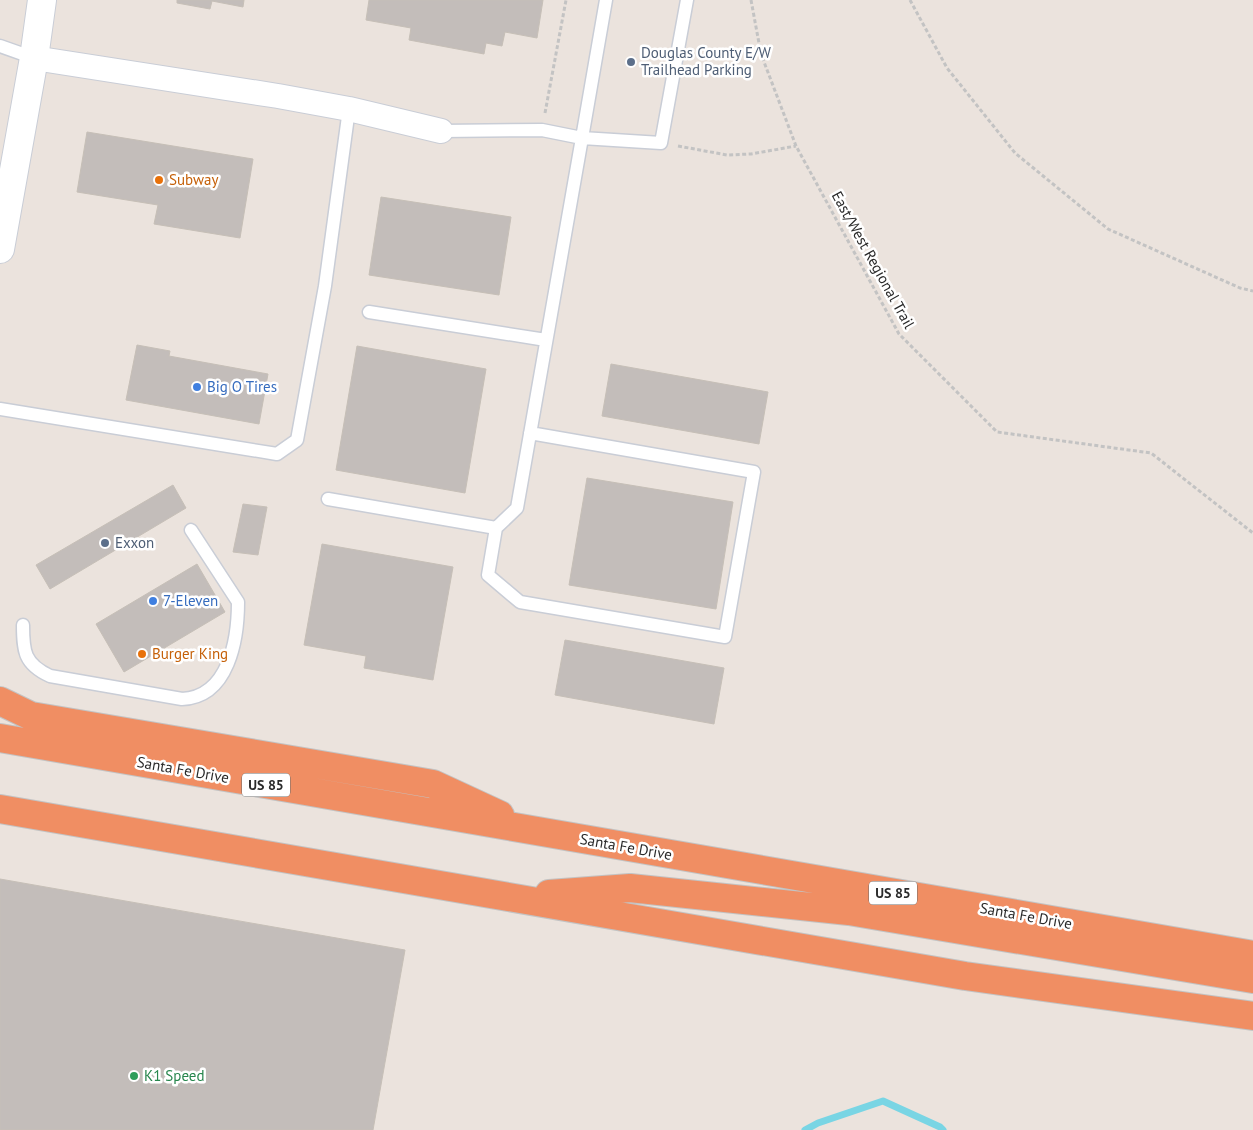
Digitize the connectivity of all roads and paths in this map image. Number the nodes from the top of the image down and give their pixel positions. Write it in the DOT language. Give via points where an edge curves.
graph roads {
  1 [pos="42,0"];
  2 [pos="566,0"];
  3 [pos="606,0"];
  4 [pos="687,0"];
  5 [pos="751,0"];
  6 [pos="910,0"];
  7 [pos="0,46"];
  8 [pos="34,58"];
  9 [pos="348,109"];
  10 [pos="542,130"];
  11 [pos="441,131"];
  12 [pos="582,138"];
  13 [pos="661,143"];
  14 [pos="796,146"];
  15 [pos="0,249"];
  16 [pos="1253,291"];
  17 [pos="369,312"];
  18 [pos="546,340"];
  19 [pos="0,409"];
  20 [pos="530,433"];
  21 [pos="328,499"];
  22 [pos="496,528"];
  23 [pos="191,530"];
  24 [pos="1253,533"];
  25 [pos="24,625"];
  26 [pos="0,701"];
  27 [pos="0,738"];
  28 [pos="0,809"];
  29 [pos="533,831"];
  30 [pos="505,897"];
  31 [pos="1253,955"];
  32 [pos="1253,979"];
  33 [pos="1253,1016"];
  1 -- 8 [label="street"];
  2 -- 10 [label="path"];
  3 -- 12 [label="lane"];
  4 -- 13 [label="lane"];
  5 -- 14 [label="path, East/West Regional Trail" via="761,54"];
  6 -- 16 [label="path" via="946,68 1015,153 1108,228"];
  7 -- 8 [label="lane"];
  8 -- 9 [label="street"];
  8 -- 15 [label="street"];
  9 -- 11 [label="street"];
  9 -- 19 [label="lane" via="325,286 297,440 277,454"];
  10 -- 11 [label="lane"];
  10 -- 12 [label="lane"];
  12 -- 13 [label="lane"];
  12 -- 18 [label="lane"];
  13 -- 14 [label="path" via="727,155"];
  14 -- 24 [label="path, East/West Regional Trail" via="899,334 997,432 1151,453"];
  17 -- 18 [label="lane"];
  18 -- 20 [label="lane"];
  20 -- 22 [label="lane" via="517,508"];
  20 -- 22 [label="lane" via="754,472 725,637 520,602 488,576"];
  21 -- 22 [label="lane"];
  23 -- 25 [label="lane" via="238,602 234,643 227,670 205,692 182,700 50,676 38,670 27,658 23,646"];
  26 -- 29 [label="highway" via="31,716 433,784"];
  27 -- 29 [label="highway, Santa Fe Drive / US 85"];
  28 -- 30 [label="highway"];
  29 -- 31 [label="highway, Santa Fe Drive / US 85"];
  30 -- 32 [label="highway" via="630,888 849,911"];
  30 -- 33 [label="highway" via="965,976"];
}
